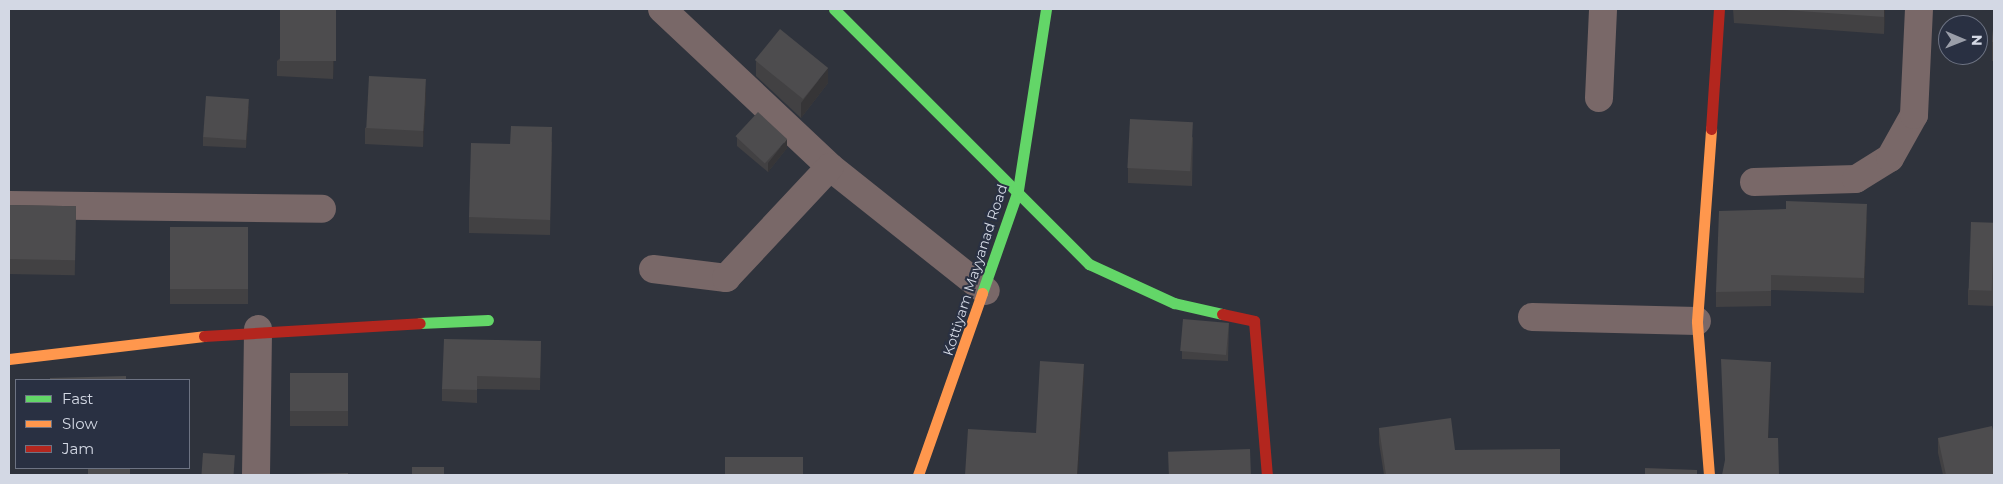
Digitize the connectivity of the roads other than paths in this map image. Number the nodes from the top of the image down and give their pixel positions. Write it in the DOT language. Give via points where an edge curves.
graph roads {
  1 [pos="662,9"];
  2 [pos="834,9"];
  3 [pos="1046,9"];
  4 [pos="1603,9"];
  5 [pos="1719,9"];
  6 [pos="1919,9"];
  7 [pos="1599,98"];
  8 [pos="830,167"];
  9 [pos="1754,182"];
  10 [pos="1018,190"];
  11 [pos="9,205"];
  12 [pos="322,209"];
  13 [pos="653,269"];
  14 [pos="986,290"];
  15 [pos="1532,317"];
  16 [pos="488,320"];
  17 [pos="1697,321"];
  18 [pos="258,329"];
  19 [pos="9,359"];
  20 [pos="256,475"];
  21 [pos="918,475"];
  22 [pos="1267,475"];
  23 [pos="1708,475"];
  1 -- 8 [label="street"];
  2 -- 10 [label="street"];
  3 -- 10 [label="street, Kottiyam Mayyanad Road"];
  4 -- 7 [label="street"];
  5 -- 17 [label="street"];
  6 -- 9 [label="street" via="1914,114 1890,158 1856,179"];
  8 -- 13 [label="street" via="726,278"];
  8 -- 14 [label="street"];
  10 -- 14 [label="street, Kottiyam Mayyanad Road"];
  10 -- 22 [label="street" via="1089,264 1174,303 1254,321"];
  11 -- 12 [label="street"];
  14 -- 21 [label="street, Kottiyam Mayyanad Road"];
  15 -- 17 [label="street"];
  16 -- 18 [label="street"];
  17 -- 23 [label="street"];
  18 -- 19 [label="street"];
  18 -- 20 [label="street"];
}
